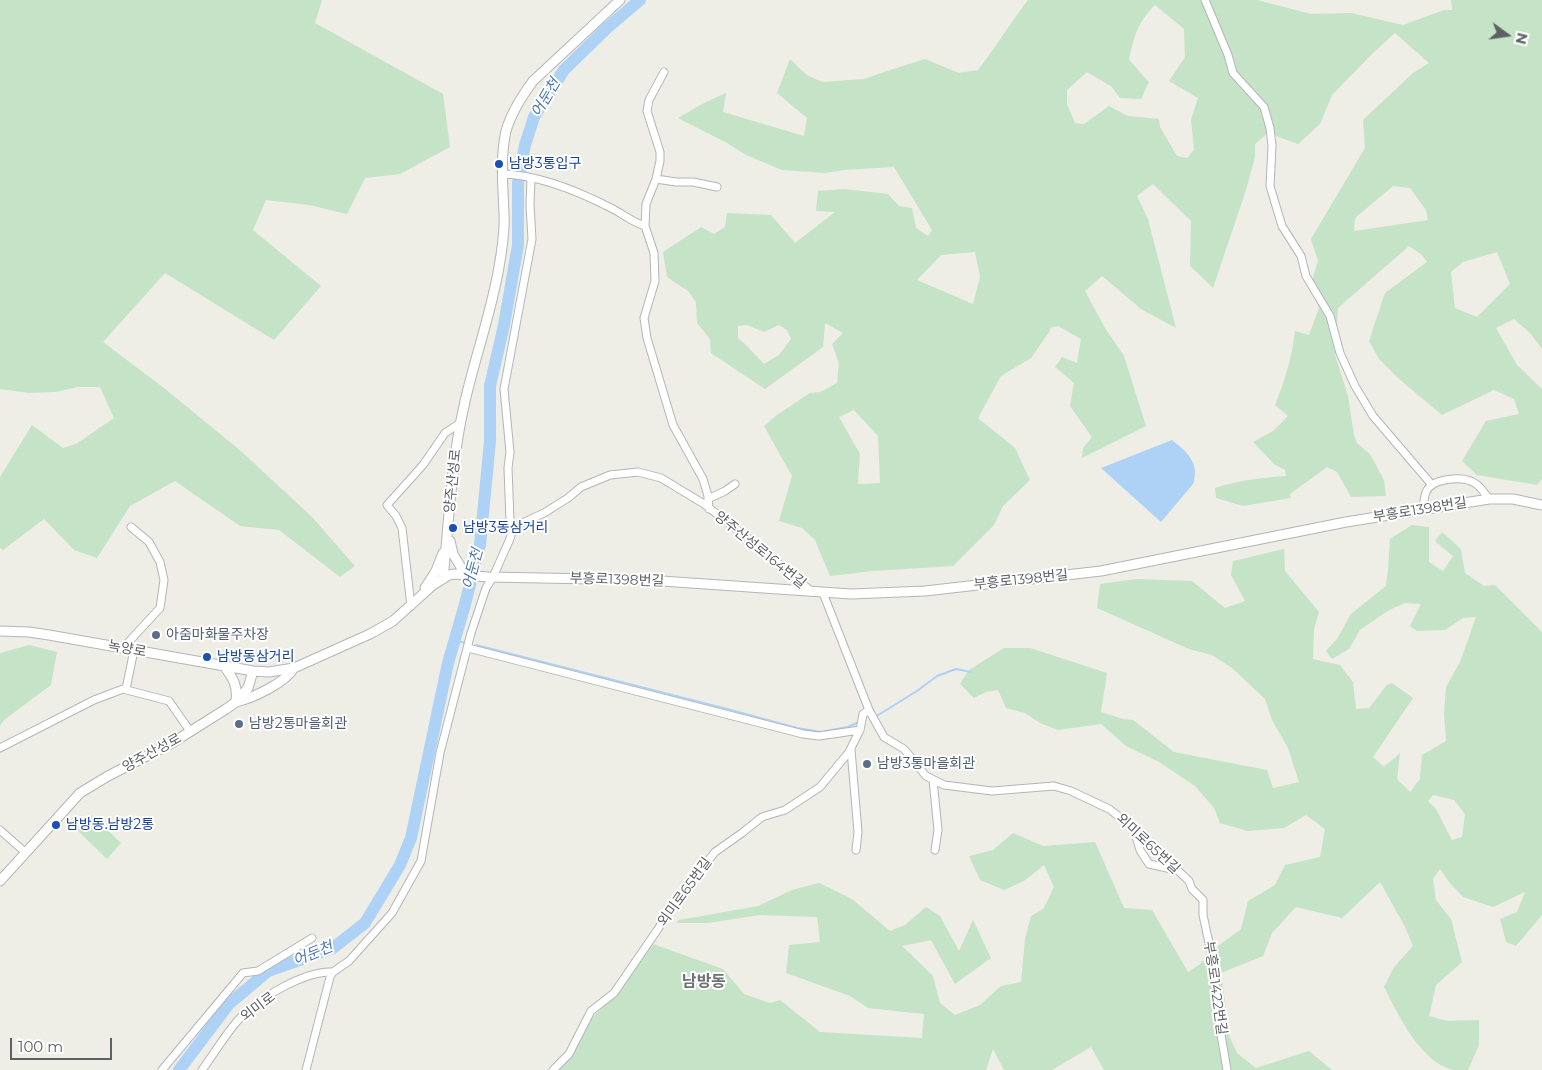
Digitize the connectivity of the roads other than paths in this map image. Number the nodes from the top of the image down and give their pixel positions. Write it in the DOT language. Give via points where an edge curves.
graph roads {
  1 [pos="620,0"];
  2 [pos="1205,0"];
  3 [pos="664,72"];
  4 [pos="506,174"];
  5 [pos="531,178"];
  6 [pos="656,179"];
  7 [pos="717,187"];
  8 [pos="645,226"];
  9 [pos="460,423"];
  10 [pos="735,484"];
  11 [pos="1432,485"];
  12 [pos="1489,499"];
  13 [pos="707,504"];
  14 [pos="1541,504"];
  15 [pos="1423,508"];
  16 [pos="514,526"];
  17 [pos="131,527"];
  18 [pos="449,528"];
  19 [pos="465,574"];
  20 [pos="491,577"];
  21 [pos="442,580"];
  22 [pos="812,592"];
  23 [pos="823,593"];
  24 [pos="413,604"];
  25 [pos="0,631"];
  26 [pos="123,648"];
  27 [pos="468,648"];
  28 [pos="134,650"];
  29 [pos="224,666"];
  30 [pos="294,668"];
  31 [pos="253,671"];
  32 [pos="126,689"];
  33 [pos="236,702"];
  34 [pos="871,715"];
  35 [pos="861,724"];
  36 [pos="190,731"];
  37 [pos="0,748"];
  38 [pos="851,749"];
  39 [pos="933,780"];
  40 [pos="0,830"];
  41 [pos="1134,830"];
  42 [pos="856,850"];
  43 [pos="935,850"];
  44 [pos="26,853"];
  45 [pos="1176,870"];
  46 [pos="0,881"];
  47 [pos="1188,881"];
  48 [pos="312,938"];
  49 [pos="333,972"];
  50 [pos="162,1070"];
  51 [pos="202,1070"];
  52 [pos="306,1070"];
  53 [pos="553,1070"];
  54 [pos="1227,1070"];
  1 -- 4 [label="street, 양주산성로" via="551,63 523,96 506,131 503,152"];
  2 -- 11 [label="street, 부흥로1398번길" via="1233,73 1264,108 1272,146 1270,186 1282,226 1301,256 1306,276 1330,316 1340,353 1355,386 1373,416"];
  3 -- 6 [label="street, 양주산성로164번길" via="649,100 647,111 660,152"];
  4 -- 5 [label="street"];
  4 -- 9 [label="street, 양주산성로" via="500,267"];
  5 -- 8 [label="street" via="594,199"];
  5 -- 16 [label="street" via="532,239 504,389 510,452 510,522"];
  6 -- 7 [label="street"];
  6 -- 8 [label="street, 양주산성로164번길" via="646,204"];
  8 -- 13 [label="street, 양주산성로164번길" via="654,253 655,281 644,318 647,338 673,425 700,473"];
  9 -- 18 [label="street, 양주산성로"];
  9 -- 24 [label="street" via="445,433 423,465 388,505 402,528"];
  10 -- 13 [label="street"];
  11 -- 12 [label="street" via="1461,479 1476,483"];
  11 -- 15 [label="street" via="1425,493"];
  12 -- 14 [label="street, 부흥로1398번길"];
  12 -- 15 [label="street, 부흥로1398번길"];
  13 -- 16 [label="street" via="661,478 638,472 610,475 582,487 544,513"];
  13 -- 22 [label="street, 양주산성로164번길"];
  15 -- 23 [label="street, 부흥로1398번길" via="1101,571 925,591"];
  16 -- 20 [label="street"];
  17 -- 26 [label="street" via="149,542 160,562 164,580 160,608"];
  18 -- 19 [label="street" via="453,554"];
  18 -- 21 [label="street, 양주산성로"];
  18 -- 24 [label="street" via="436,571"];
  19 -- 20 [label="street, 부흥로1398번길"];
  19 -- 21 [label="street, 부흥로1398번길" via="449,575"];
  20 -- 22 [label="street, 부흥로1398번길" via="647,580"];
  20 -- 27 [label="street"];
  21 -- 24 [label="street"];
  22 -- 23 [label="street, 부흥로1398번길"];
  23 -- 34 [label="street, 외미로65번길"];
  24 -- 30 [label="street" via="370,634"];
  25 -- 26 [label="street, 녹양로" via="29,632"];
  26 -- 28 [label="street, 녹양로"];
  27 -- 35 [label="street" via="803,734 842,734"];
  27 -- 49 [label="street" via="440,753 421,861 392,913 349,961"];
  28 -- 29 [label="street, 녹양로"];
  28 -- 32 [label="street"];
  29 -- 31 [label="street, 녹양로"];
  29 -- 33 [label="street" via="233,677"];
  30 -- 31 [label="street"];
  30 -- 33 [label="street" via="280,681"];
  31 -- 33 [label="street, 양주산성로" via="248,688"];
  32 -- 36 [label="street" via="169,701"];
  32 -- 37 [label="street" via="94,700"];
  33 -- 36 [label="street, 양주산성로"];
  34 -- 35 [label="street, 외미로65번길" via="863,714"];
  34 -- 39 [label="street, 외미로65번길" via="884,737 904,749"];
  35 -- 38 [label="street, 외미로65번길"];
  36 -- 44 [label="street, 양주산성로" via="80,793"];
  38 -- 42 [label="street" via="858,832"];
  38 -- 53 [label="street, 외미로65번길" via="814,792 785,810 762,817 715,852 671,908 614,993 592,1011 569,1054"];
  39 -- 41 [label="street, 외미로65번길" via="944,785 992,791 1054,786 1109,809"];
  39 -- 43 [label="street" via="938,830"];
  40 -- 44 [label="street"];
  41 -- 45 [label="street, 외미로65번길"];
  41 -- 45 [label="street" via="1140,850 1150,864"];
  44 -- 46 [label="street, 양주산성로"];
  45 -- 47 [label="street, 외미로65번길"];
  47 -- 54 [label="street, 부흥로1422번길" via="1203,900"];
  48 -- 50 [label="street" via="258,971 243,973"];
  49 -- 51 [label="street, 외미로" via="309,976 257,1004 240,1018"];
  49 -- 52 [label="street"];
}
